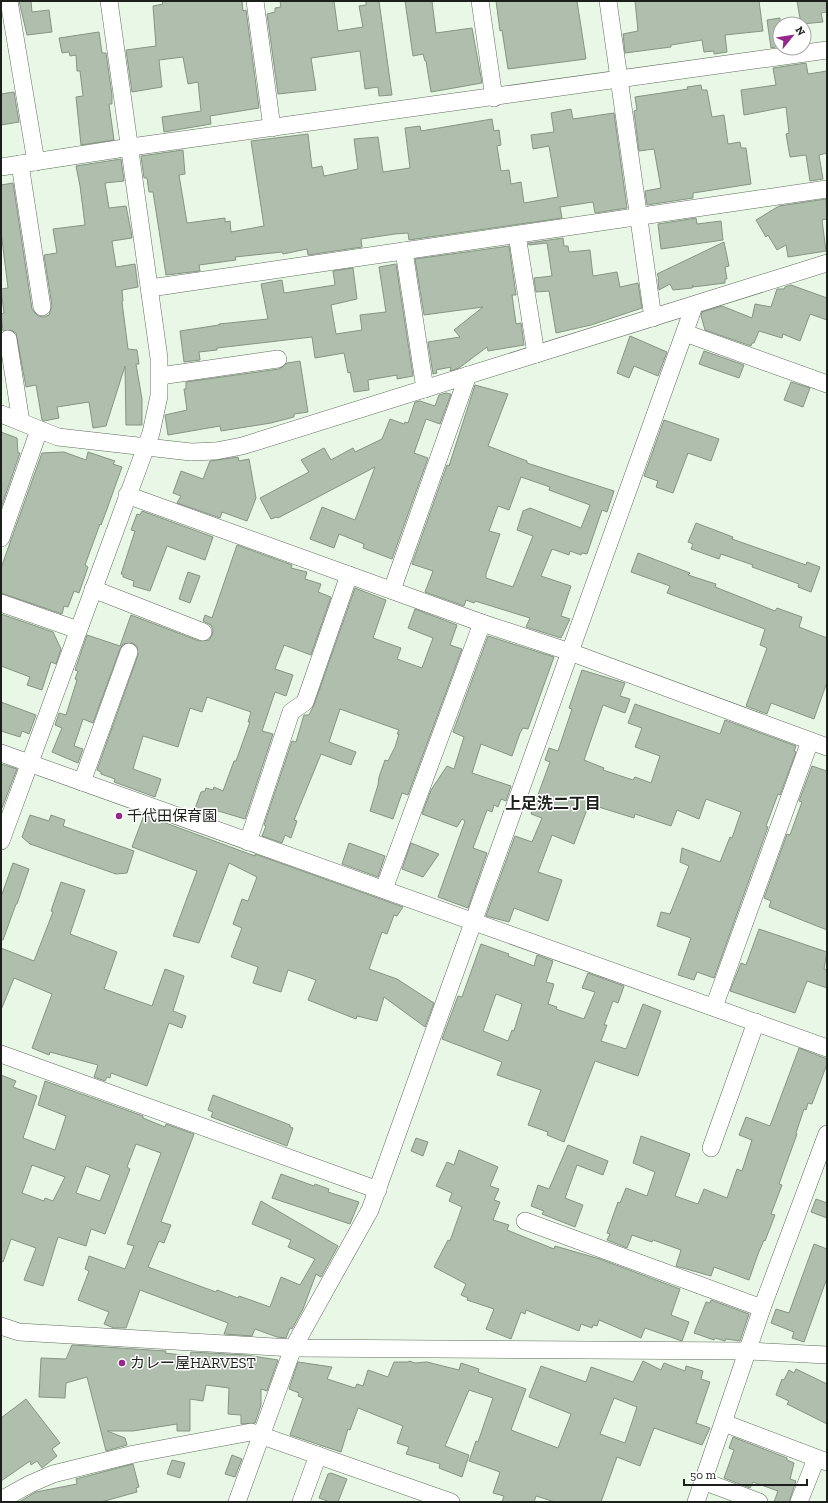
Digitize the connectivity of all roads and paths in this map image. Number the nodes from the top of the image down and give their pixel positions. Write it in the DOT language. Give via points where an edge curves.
graph roads {
  1 [pos="9,1"];
  2 [pos="109,1"];
  3 [pos="255,1"];
  4 [pos="480,1"];
  5 [pos="608,1"];
  6 [pos="827,50"];
  7 [pos="619,80"];
  8 [pos="494,98"];
  9 [pos="272,128"];
  10 [pos="131,147"];
  11 [pos="28,163"];
  12 [pos="1,167"];
  13 [pos="827,189"];
  14 [pos="639,218"];
  15 [pos="517,235"];
  16 [pos="404,251"];
  17 [pos="827,263"];
  18 [pos="150,288"];
  19 [pos="694,306"];
  20 [pos="42,307"];
  21 [pos="653,318"];
  22 [pos="685,333"];
  23 [pos="8,339"];
  24 [pos="536,354"];
  25 [pos="278,359"];
  26 [pos="160,376"];
  27 [pos="468,376"];
  28 [pos="827,384"];
  29 [pos="425,389"];
  30 [pos="1,414"];
  31 [pos="21,422"];
  32 [pos="39,430"];
  33 [pos="145,448"];
  34 [pos="127,495"];
  35 [pos="1,538"];
  36 [pos="349,575"];
  37 [pos="92,589"];
  38 [pos="392,590"];
  39 [pos="1,603"];
  40 [pos="482,623"];
  41 [pos="78,630"];
  42 [pos="203,632"];
  43 [pos="129,652"];
  44 [pos="570,652"];
  45 [pos="810,741"];
  46 [pos="827,747"];
  47 [pos="1,753"];
  48 [pos="29,763"];
  49 [pos="82,782"];
  50 [pos="1,841"];
  51 [pos="248,842"];
  52 [pos="384,889"];
  53 [pos="472,922"];
  54 [pos="714,1007"];
  55 [pos="756,1022"];
  56 [pos="827,1048"];
  57 [pos="1,1054"];
  58 [pos="827,1134"];
  59 [pos="711,1148"];
  60 [pos="378,1190"];
  61 [pos="525,1222"];
  62 [pos="762,1308"];
  63 [pos="1,1326"];
  64 [pos="293,1348"];
  65 [pos="748,1351"];
  66 [pos="827,1356"];
  67 [pos="724,1423"];
  68 [pos="261,1435"];
  69 [pos="318,1455"];
  70 [pos="822,1461"];
  71 [pos="703,1481"];
  72 [pos="1,1500"];
  73 [pos="237,1502"];
  74 [pos="301,1502"];
  75 [pos="451,1502"];
  76 [pos="696,1502"];
  77 [pos="759,1502"];
  78 [pos="799,1502"];
  1 -- 11 [label="street"];
  2 -- 10 [label="street"];
  3 -- 9 [label="street"];
  4 -- 8 [label="street"];
  5 -- 7 [label="street"];
  6 -- 7 [label="street"];
  7 -- 8 [label="street"];
  7 -- 14 [label="street"];
  8 -- 9 [label="street"];
  9 -- 10 [label="street"];
  10 -- 11 [label="street"];
  10 -- 18 [label="street"];
  11 -- 12 [label="street"];
  11 -- 20 [label="street"];
  13 -- 14 [label="street"];
  14 -- 15 [label="street"];
  14 -- 21 [label="street"];
  15 -- 16 [label="street"];
  15 -- 24 [label="street"];
  16 -- 18 [label="street"];
  16 -- 29 [label="street"];
  17 -- 19 [label="street"];
  18 -- 26 [label="street"];
  19 -- 21 [label="street"];
  19 -- 22 [label="street"];
  21 -- 24 [label="street"];
  22 -- 28 [label="street"];
  22 -- 44 [label="street"];
  23 -- 31 [label="street"];
  24 -- 27 [label="street"];
  25 -- 26 [label="street"];
  26 -- 33 [label="street" via="155,418"];
  27 -- 29 [label="street"];
  27 -- 38 [label="street"];
  29 -- 33 [label="street" via="242,446 191,452"];
  30 -- 31 [label="street"];
  31 -- 32 [label="street"];
  32 -- 33 [label="street" via="58,437"];
  32 -- 35 [label="street"];
  33 -- 34 [label="street"];
  34 -- 36 [label="street"];
  34 -- 37 [label="street"];
  36 -- 38 [label="street"];
  36 -- 51 [label="street" via="305,702 291,712"];
  37 -- 41 [label="street"];
  37 -- 42 [label="street"];
  38 -- 40 [label="street"];
  39 -- 41 [label="street"];
  40 -- 44 [label="street"];
  40 -- 52 [label="street"];
  41 -- 48 [label="street"];
  43 -- 49 [label="street"];
  44 -- 45 [label="street"];
  44 -- 53 [label="street"];
  45 -- 46 [label="street"];
  45 -- 54 [label="street"];
  47 -- 48 [label="street"];
  48 -- 49 [label="street"];
  48 -- 50 [label="street"];
  49 -- 51 [label="street"];
  51 -- 52 [label="street"];
  52 -- 53 [label="street"];
  53 -- 54 [label="street"];
  53 -- 60 [label="street"];
  54 -- 55 [label="street"];
  55 -- 56 [label="street"];
  55 -- 59 [label="street"];
  57 -- 60 [label="street"];
  58 -- 62 [label="street"];
  60 -- 64 [label="street" via="370,1210"];
  61 -- 62 [label="street"];
  62 -- 65 [label="street"];
  63 -- 64 [label="street" via="19,1332"];
  64 -- 65 [label="street"];
  64 -- 68 [label="street"];
  65 -- 66 [label="street"];
  65 -- 67 [label="street"];
  67 -- 70 [label="street"];
  67 -- 71 [label="street"];
  68 -- 69 [label="street"];
  68 -- 72 [label="street" via="251,1432 134,1454 53,1474"];
  68 -- 73 [label="street"];
  69 -- 74 [label="street"];
  69 -- 75 [label="street"];
  70 -- 78 [label="street"];
  71 -- 76 [label="street"];
  71 -- 77 [label="street"];
}
